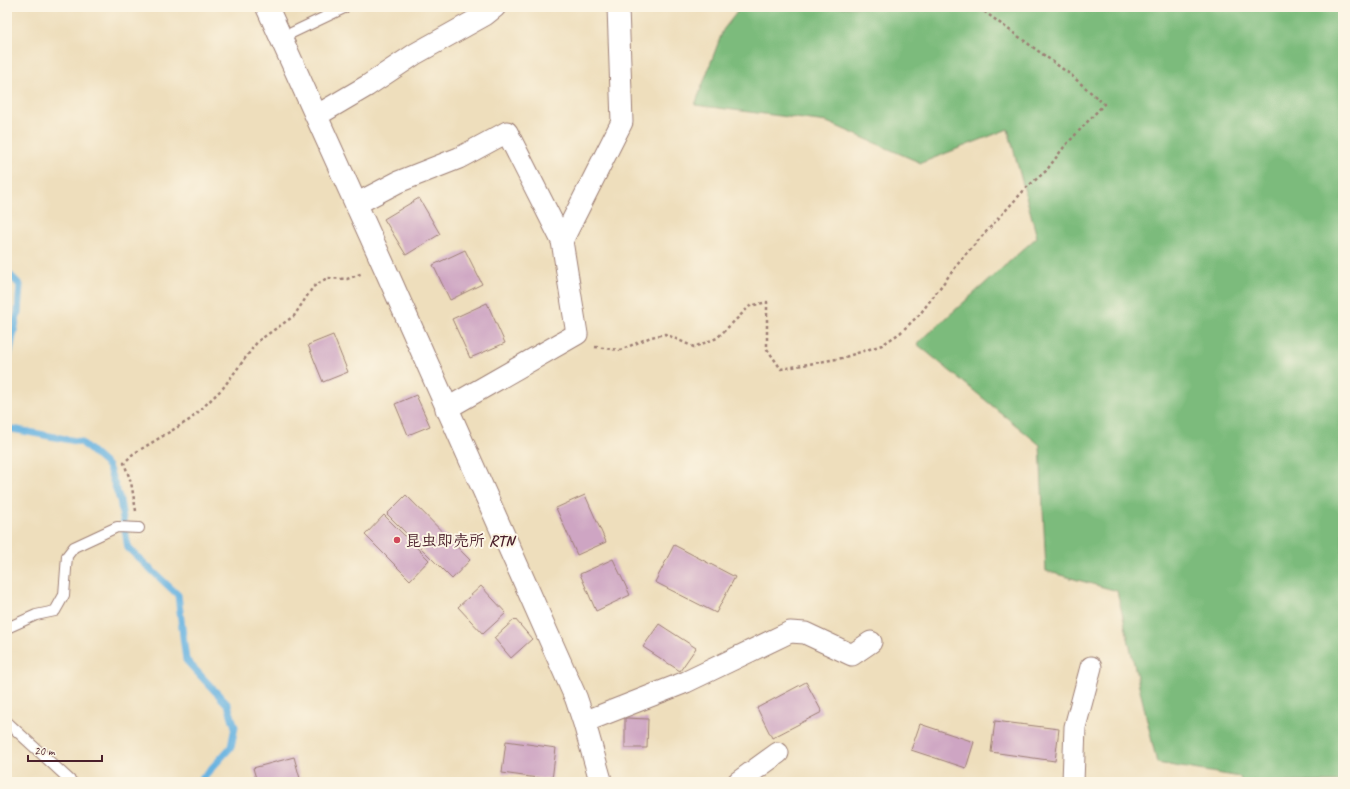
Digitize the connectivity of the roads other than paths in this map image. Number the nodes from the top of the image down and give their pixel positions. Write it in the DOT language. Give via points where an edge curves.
graph roads {
  1 [pos="267,7"];
  2 [pos="495,7"];
  3 [pos="618,7"];
  4 [pos="344,8"];
  5 [pos="281,38"];
  6 [pos="316,116"];
  7 [pos="356,204"];
  8 [pos="562,241"];
  9 [pos="446,409"];
  10 [pos="139,528"];
  11 [pos="7,628"];
  12 [pos="871,642"];
  13 [pos="1091,667"];
  14 [pos="7,722"];
  15 [pos="584,722"];
  16 [pos="778,753"];
  17 [pos="72,782"];
  18 [pos="601,782"];
  19 [pos="738,782"];
  20 [pos="1073,782"];
  1 -- 5 [label="street"];
  2 -- 6 [label="street"];
  3 -- 8 [label="street" via="622,122"];
  4 -- 5 [label="lane"];
  5 -- 6 [label="street"];
  6 -- 7 [label="street"];
  7 -- 8 [label="street" via="398,182 459,158 507,132"];
  7 -- 9 [label="street"];
  8 -- 9 [label="street" via="577,334"];
  9 -- 15 [label="street" via="576,698"];
  10 -- 11 [label="lane" via="117,527 74,547 67,556 64,596 55,611 36,615"];
  12 -- 15 [label="street" via="852,655 805,633 790,632 686,682"];
  13 -- 20 [label="street" via="1075,727"];
  14 -- 17 [label="lane"];
  15 -- 18 [label="street"];
  16 -- 19 [label="street"];
}
